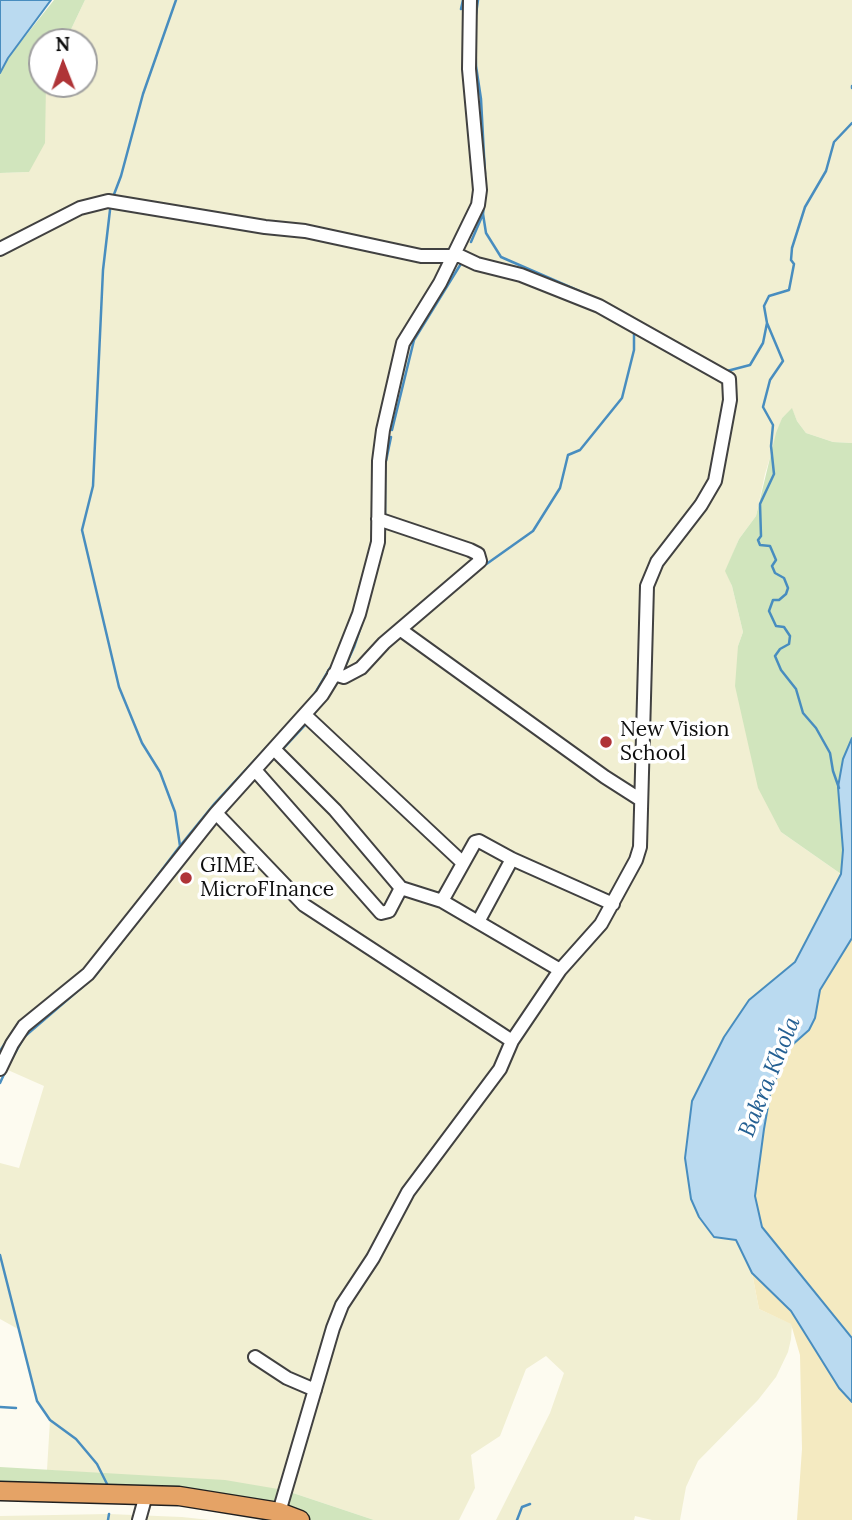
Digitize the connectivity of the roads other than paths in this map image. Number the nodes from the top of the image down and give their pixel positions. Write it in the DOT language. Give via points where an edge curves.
graph roads {
  1 [pos="470,0"];
  2 [pos="0,250"];
  3 [pos="454,256"];
  4 [pos="378,519"];
  5 [pos="401,630"];
  6 [pos="334,674"];
  7 [pos="305,715"];
  8 [pos="274,749"];
  9 [pos="255,770"];
  10 [pos="641,800"];
  11 [pos="216,813"];
  12 [pos="512,859"];
  13 [pos="464,863"];
  14 [pos="401,888"];
  15 [pos="442,901"];
  16 [pos="613,904"];
  17 [pos="478,922"];
  18 [pos="560,970"];
  19 [pos="512,1041"];
  20 [pos="0,1069"];
  21 [pos="255,1357"];
  22 [pos="314,1390"];
  23 [pos="0,1491"];
  24 [pos="146,1496"];
  25 [pos="279,1513"];
  26 [pos="139,1520"];
  27 [pos="300,1520"];
  1 -- 3 [label="street" via="469,69 480,190 478,205"];
  2 -- 3 [label="street" via="80,208 108,201 305,231 421,256"];
  3 -- 4 [label="street" via="403,343 383,430"];
  3 -- 10 [label="street" via="521,275 599,306 729,379 730,400 715,481 657,562 647,586"];
  4 -- 5 [label="street" via="480,556 480,561"];
  4 -- 6 [label="street" via="378,541 359,614"];
  5 -- 6 [label="street" via="361,668 344,677"];
  5 -- 10 [label="street"];
  6 -- 7 [label="street"];
  7 -- 8 [label="street"];
  7 -- 13 [label="street"];
  8 -- 9 [label="street"];
  8 -- 14 [label="street" via="335,810"];
  9 -- 11 [label="street"];
  9 -- 14 [label="street" via="381,913 389,911"];
  10 -- 16 [label="street" via="640,847"];
  11 -- 19 [label="street" via="304,905"];
  11 -- 20 [label="street" via="88,974 24,1026"];
  12 -- 13 [label="street" via="479,841"];
  12 -- 16 [label="street"];
  12 -- 17 [label="street"];
  13 -- 15 [label="street"];
  14 -- 15 [label="street"];
  15 -- 17 [label="street"];
  16 -- 18 [label="street"];
  17 -- 18 [label="street"];
  18 -- 19 [label="street"];
  19 -- 22 [label="street" via="500,1069 408,1192 342,1305"];
  21 -- 22 [label="street"];
  22 -- 25 [label="street"];
  23 -- 24 [label="highway"];
  24 -- 25 [label="highway" via="179,1496"];
  24 -- 26 [label="street"];
  25 -- 27 [label="highway"];
}
